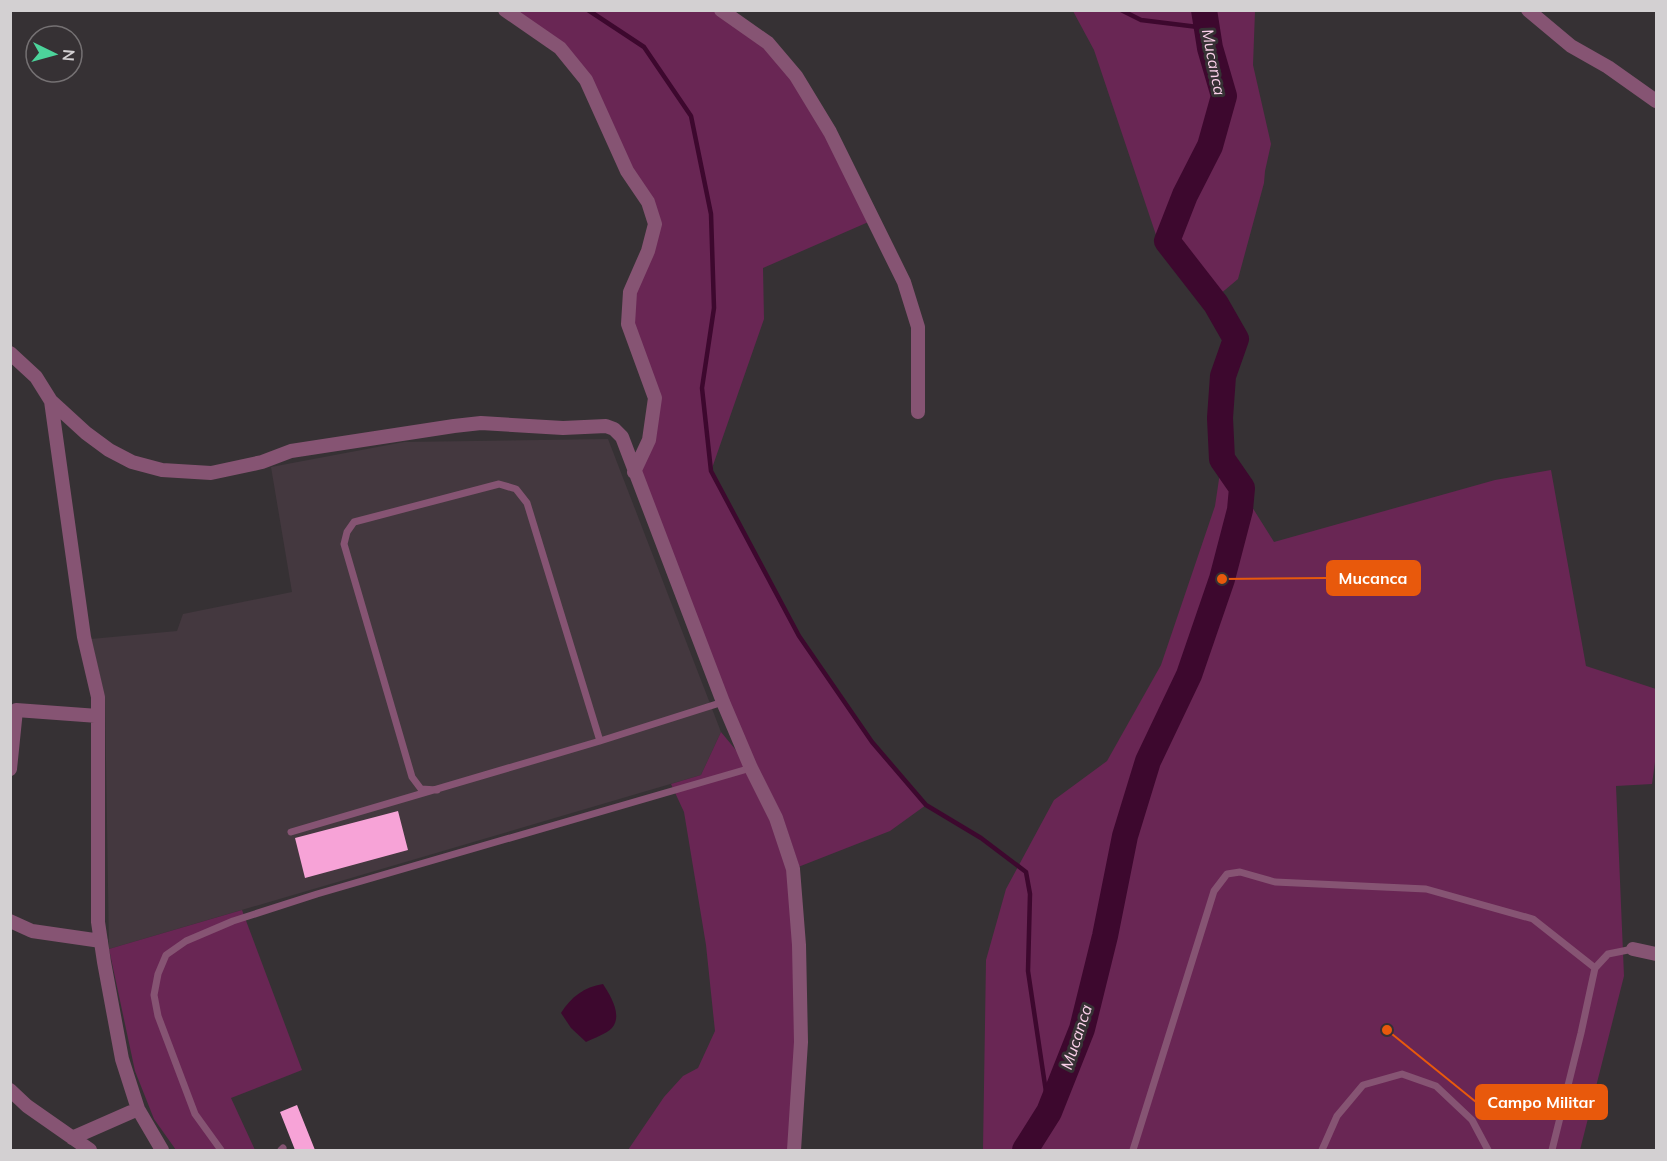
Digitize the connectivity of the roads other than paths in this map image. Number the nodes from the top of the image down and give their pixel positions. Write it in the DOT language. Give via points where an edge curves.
graph roads {
  1 [pos="505,10"];
  2 [pos="721,10"];
  3 [pos="1528,10"];
  4 [pos="1656,101"];
  5 [pos="10,353"];
  6 [pos="51,401"];
  7 [pos="918,412"];
  8 [pos="634,472"];
  9 [pos="723,702"];
  10 [pos="98,716"];
  11 [pos="600,741"];
  12 [pos="751,768"];
  13 [pos="10,769"];
  14 [pos="436,790"];
  15 [pos="291,832"];
  16 [pos="10,921"];
  17 [pos="101,941"];
  18 [pos="1633,950"];
  19 [pos="1656,954"];
  20 [pos="1595,968"];
  21 [pos="10,1090"];
  22 [pos="138,1109"];
  23 [pos="72,1138"];
  24 [pos="90,1150"];
  25 [pos="162,1150"];
  26 [pos="221,1150"];
  27 [pos="794,1150"];
  28 [pos="1132,1150"];
  29 [pos="1322,1150"];
  30 [pos="1488,1150"];
  31 [pos="1552,1150"];
  1 -- 8 [label="street" via="560,48 586,80 627,171 648,202 655,224 648,252 630,292 628,324 655,399 649,440"];
  2 -- 7 [label="street" via="768,43 796,76 830,132 904,282 918,327"];
  3 -- 4 [label="street" via="1571,46"];
  5 -- 6 [label="street" via="36,376"];
  6 -- 8 [label="street" via="109,450 132,462 162,470 211,473 291,452 481,423 563,428 606,426 622,437"];
  6 -- 10 [label="street"];
  8 -- 9 [label="street"];
  9 -- 11 [label="lane"];
  9 -- 12 [label="street"];
  10 -- 13 [label="street" via="16,710"];
  10 -- 17 [label="street"];
  11 -- 14 [label="lane"];
  11 -- 14 [label="lane" via="527,503 516,489 498,484 354,522 344,544 412,777 420,789"];
  12 -- 26 [label="lane" via="317,894 233,921 186,941 166,955 154,995 158,1017 195,1114"];
  12 -- 27 [label="street" via="776,818 793,869 801,1042"];
  14 -- 15 [label="lane"];
  16 -- 17 [label="street" via="32,931"];
  17 -- 22 [label="street" via="112,1017"];
  18 -- 19 [label="street"];
  18 -- 20 [label="lane" via="1608,954"];
  20 -- 28 [label="lane" via="1533,920 1426,889 1275,882 1240,872 1227,874 1214,891"];
  20 -- 31 [label="lane"];
  21 -- 23 [label="street"];
  22 -- 23 [label="street"];
  22 -- 25 [label="street"];
  23 -- 24 [label="street"];
  29 -- 30 [label="lane" via="1337,1116 1363,1085 1402,1074 1436,1086 1472,1120"];
}
